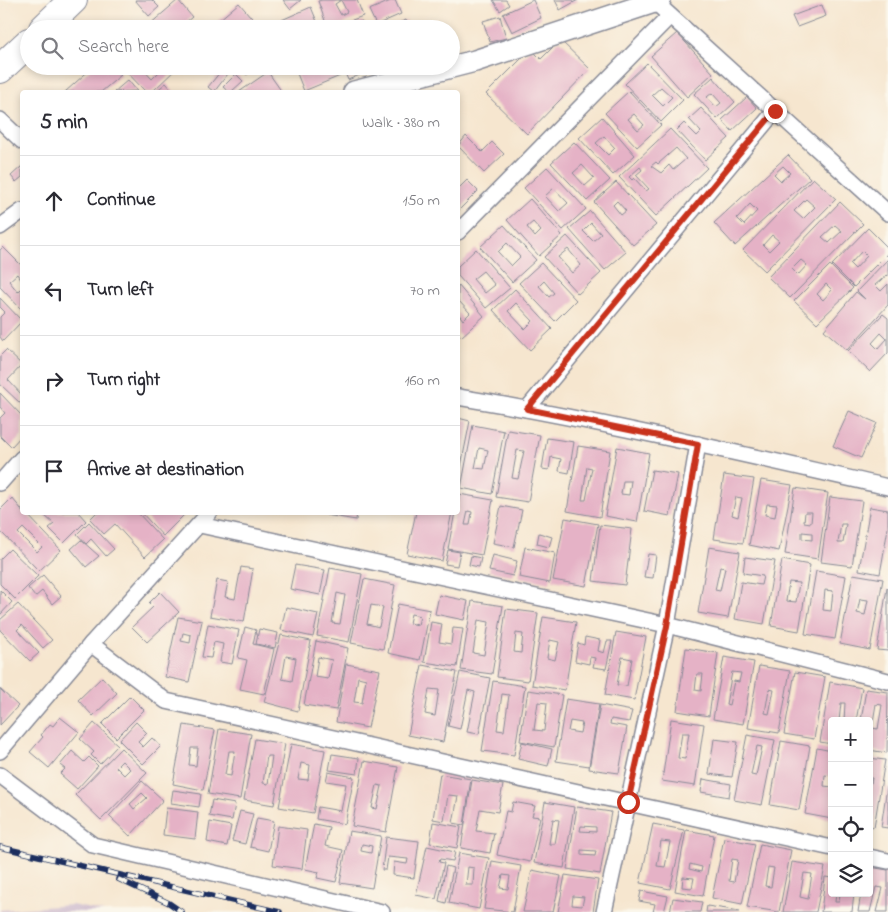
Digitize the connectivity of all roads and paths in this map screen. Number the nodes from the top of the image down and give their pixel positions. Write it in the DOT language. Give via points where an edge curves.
graph roads {
  1 [pos="73,0"];
  2 [pos="662,6"];
  3 [pos="52,20"];
  4 [pos="20,51"];
  5 [pos="460,65"];
  6 [pos="0,70"];
  7 [pos="420,75"];
  8 [pos="362,90"];
  9 [pos="775,111"];
  10 [pos="0,120"];
  11 [pos="20,140"];
  12 [pos="20,212"];
  13 [pos="888,213"];
  14 [pos="0,227"];
  15 [pos="460,230"];
  16 [pos="460,397"];
  17 [pos="527,409"];
  18 [pos="698,444"];
  19 [pos="20,460"];
  20 [pos="0,483"];
  21 [pos="888,487"];
  22 [pos="208,515"];
  23 [pos="200,525"];
  24 [pos="667,626"];
  25 [pos="91,644"];
  26 [pos="888,681"];
  27 [pos="0,751"];
  28 [pos="0,775"];
  29 [pos="628,802"];
  30 [pos="828,847"];
  31 [pos="873,857"];
  32 [pos="888,861"];
  33 [pos="382,912"];
  34 [pos="604,912"];
  1 -- 3 [label="highway"];
  2 -- 5 [label="street"];
  2 -- 9 [label="street"];
  2 -- 15 [label="street"];
  4 -- 6 [label="highway"];
  7 -- 8 [label="street"];
  9 -- 13 [label="street"];
  9 -- 17 [label="street"];
  10 -- 11 [label="street"];
  12 -- 14 [label="street"];
  16 -- 17 [label="street"];
  17 -- 18 [label="street"];
  18 -- 21 [label="street"];
  18 -- 24 [label="street"];
  19 -- 20 [label="street"];
  22 -- 23 [label="street"];
  23 -- 24 [label="street"];
  23 -- 25 [label="street"];
  24 -- 26 [label="street"];
  24 -- 29 [label="street"];
  25 -- 27 [label="street"];
  25 -- 29 [label="street" via="166,701"];
  28 -- 33 [label="street" via="93,845"];
  29 -- 30 [label="street"];
  29 -- 34 [label="street"];
  31 -- 32 [label="street"];
}
